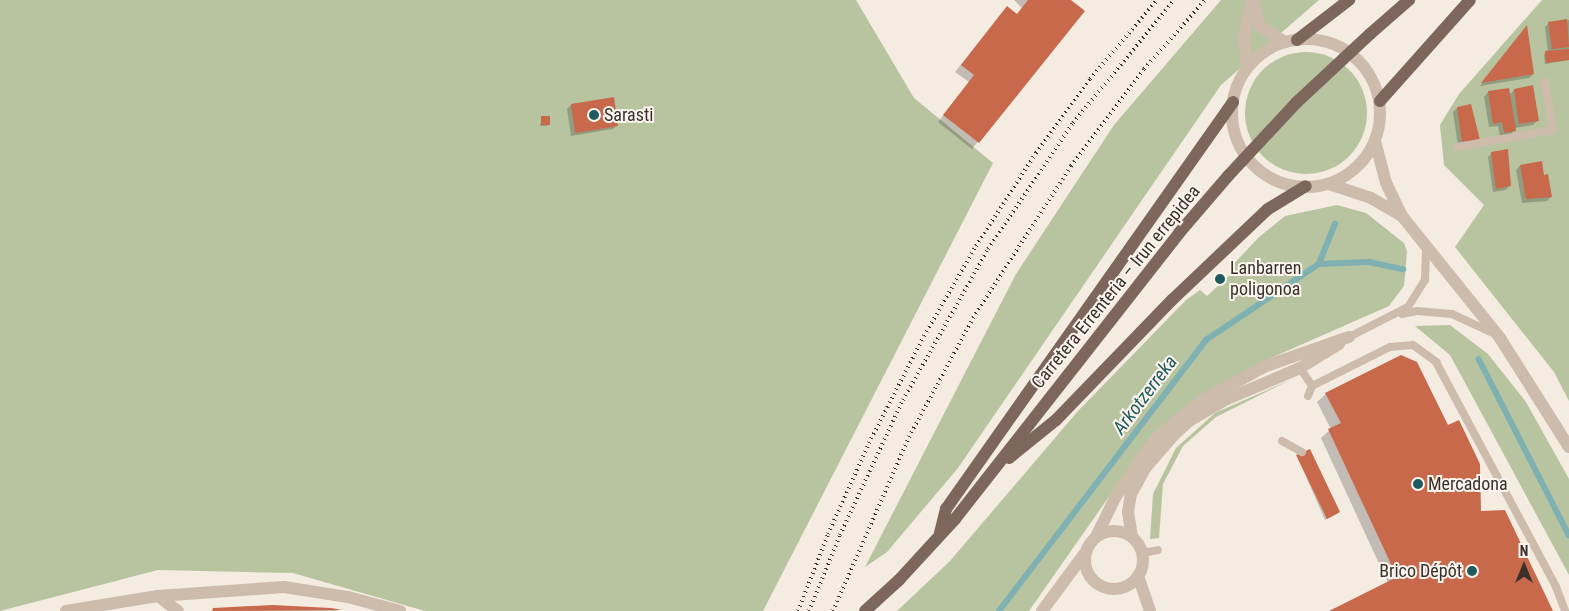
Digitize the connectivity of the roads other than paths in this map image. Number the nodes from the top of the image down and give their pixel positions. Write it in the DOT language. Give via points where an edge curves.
graph roads {
  1 [pos="1253,0"];
  2 [pos="1349,0"];
  3 [pos="1409,0"];
  4 [pos="1470,0"];
  5 [pos="1291,41"];
  6 [pos="1247,68"];
  7 [pos="1546,82"];
  8 [pos="1380,101"];
  9 [pos="1233,102"];
  10 [pos="1375,141"];
  11 [pos="1456,148"];
  12 [pos="1329,184"];
  13 [pos="1306,186"];
  14 [pos="1402,216"];
  15 [pos="1424,242"];
  16 [pos="1400,314"];
  17 [pos="1349,337"];
  18 [pos="1500,338"];
  19 [pos="1300,368"];
  20 [pos="1231,383"];
  21 [pos="1312,386"];
  22 [pos="1308,396"];
  23 [pos="1282,441"];
  24 [pos="1569,447"];
  25 [pos="1302,452"];
  26 [pos="989,474"];
  27 [pos="939,536"];
  28 [pos="1096,537"];
  29 [pos="1132,537"];
  30 [pos="1158,550"];
  31 [pos="1085,553"];
  32 [pos="1143,553"];
  33 [pos="1138,576"];
  34 [pos="158,596"];
  35 [pos="66,611"];
  36 [pos="178,611"];
  37 [pos="400,611"];
  38 [pos="865,611"];
  39 [pos="1042,611"];
  40 [pos="1150,611"];
  41 [pos="1565,611"];
  1 -- 5 [label="street" via="1260,26"];
  1 -- 6 [label="street" via="1244,38"];
  2 -- 5 [label="main road"];
  3 -- 26 [label="main road, Carretera Errenteria – Irun errepidea, bridge" via="1296,104 1228,176"];
  4 -- 8 [label="main road"];
  5 -- 6 [label="street" via="1258,57"];
  5 -- 8 [label="street" via="1319,40 1349,53 1371,77"];
  6 -- 9 [label="street"];
  7 -- 11 [label="lane" via="1553,130"];
  8 -- 10 [label="street"];
  9 -- 13 [label="street" via="1237,141 1252,164 1273,180"];
  9 -- 27 [label="main road" via="946,509"];
  10 -- 12 [label="street" via="1357,168"];
  10 -- 14 [label="street" via="1386,184"];
  12 -- 13 [label="street"];
  12 -- 14 [label="street" via="1371,198"];
  13 -- 26 [label="main road" via="1268,209 1172,300 1056,420"];
  14 -- 15 [label="street"];
  15 -- 16 [label="lane" via="1425,280 1415,299"];
  15 -- 18 [label="street"];
  16 -- 17 [label="lane"];
  16 -- 18 [label="lane" via="1417,311 1452,314 1477,323"];
  17 -- 19 [label="street"];
  17 -- 20 [label="street" via="1266,366"];
  18 -- 24 [label="street"];
  19 -- 20 [label="street"];
  19 -- 21 [label="lane"];
  19 -- 29 [label="street" via="1227,399 1189,421 1174,436 1146,467 1131,494 1128,512"];
  20 -- 28 [label="street" via="1200,402 1161,434 1130,474"];
  21 -- 22 [label="lane"];
  21 -- 41 [label="lane" via="1390,347 1413,345 1436,362 1556,587"];
  23 -- 25 [label="lane"];
  26 -- 27 [label="main road, Carretera Errenteria – Irun errepidea"];
  27 -- 38 [label="main road, Carretera Errenteria – Irun errepidea"];
  28 -- 29 [label="street" via="1114,530"];
  28 -- 31 [label="street"];
  29 -- 32 [label="street"];
  30 -- 32 [label="lane"];
  31 -- 33 [label="street" via="1087,572 1100,586 1119,589 1128,586"];
  31 -- 39 [label="street"];
  32 -- 33 [label="street"];
  33 -- 40 [label="street"];
  34 -- 35 [label="street"];
  34 -- 36 [label="street"];
  34 -- 37 [label="street" via="284,587 348,597"];
}
